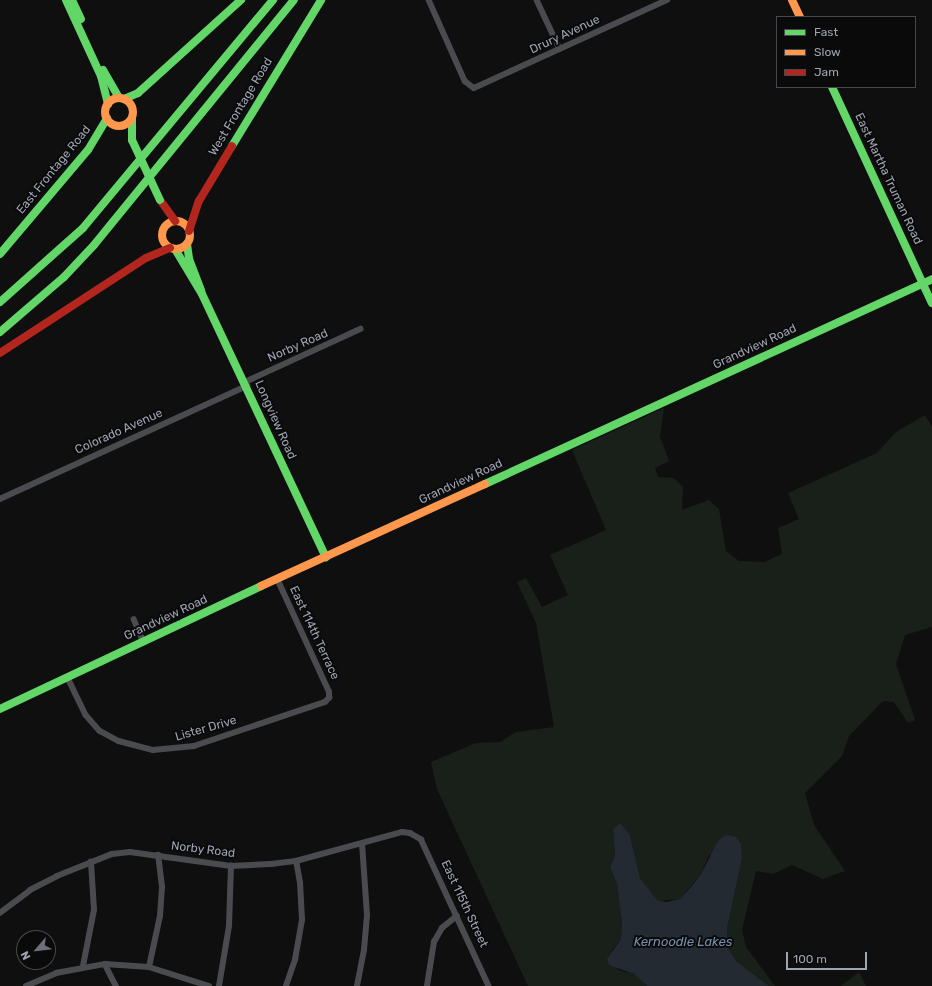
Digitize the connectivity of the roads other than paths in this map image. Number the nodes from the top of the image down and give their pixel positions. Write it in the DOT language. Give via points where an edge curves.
graph roads {
  1 [pos="242,0"];
  2 [pos="265,0"];
  3 [pos="272,0"];
  4 [pos="294,0"];
  5 [pos="321,0"];
  6 [pos="429,0"];
  7 [pos="537,0"];
  8 [pos="667,0"];
  9 [pos="792,0"];
  10 [pos="67,1"];
  11 [pos="800,16"];
  12 [pos="259,17"];
  13 [pos="560,49"];
  14 [pos="832,88"];
  15 [pos="121,98"];
  16 [pos="108,104"];
  17 [pos="132,117"];
  18 [pos="107,118"];
  19 [pos="118,125"];
  20 [pos="131,137"];
  21 [pos="165,210"];
  22 [pos="175,220"];
  23 [pos="166,224"];
  24 [pos="189,231"];
  25 [pos="187,244"];
  26 [pos="173,248"];
  27 [pos="0,254"];
  28 [pos="932,279"];
  29 [pos="923,284"];
  30 [pos="202,294"];
  31 [pos="0,302"];
  32 [pos="932,303"];
  33 [pos="360,330"];
  34 [pos="0,332"];
  35 [pos="0,353"];
  36 [pos="246,384"];
  37 [pos="0,499"];
  38 [pos="326,557"];
  39 [pos="277,579"];
  40 [pos="134,619"];
  41 [pos="144,642"];
  42 [pos="68,678"];
  43 [pos="329,698"];
  44 [pos="0,709"];
  45 [pos="415,835"];
  46 [pos="362,844"];
  47 [pos="158,855"];
  48 [pos="296,861"];
  49 [pos="91,862"];
  50 [pos="231,866"];
  51 [pos="0,913"];
  52 [pos="457,916"];
  53 [pos="105,964"];
  54 [pos="83,966"];
  55 [pos="149,967"];
  56 [pos="37,984"];
  57 [pos="201,985"];
  58 [pos="26,986"];
  59 [pos="116,986"];
  60 [pos="209,986"];
  61 [pos="220,986"];
  62 [pos="286,986"];
  63 [pos="357,986"];
  64 [pos="427,986"];
  65 [pos="489,986"];
  1 -- 15 [label="main road" via="138,92"];
  2 -- 12 [label="main road"];
  3 -- 12 [label="main road"];
  4 -- 34 [label="main road" via="94,246 59,282"];
  5 -- 24 [label="main road, West Frontage Road" via="199,201"];
  6 -- 13 [label="street, Drury Avenue" via="465,81 472,87"];
  7 -- 13 [label="street"];
  8 -- 13 [label="street, Drury Avenue"];
  9 -- 11 [label="main road"];
  10 -- 15 [label="main road" via="105,74"];
  10 -- 16 [label="main road" via="101,76"];
  12 -- 31 [label="main road" via="83,228"];
  14 -- 29 [label="main road, East Martha Truman Road"];
  15 -- 16 [label="main road"];
  15 -- 17 [label="main road" via="133,108"];
  16 -- 18 [label="main road"];
  17 -- 19 [label="main road" via="126,124"];
  17 -- 20 [label="main road"];
  18 -- 19 [label="main road"];
  18 -- 27 [label="main road, East Frontage Road" via="88,150"];
  19 -- 20 [label="main road"];
  20 -- 21 [label="main road, bridge"];
  21 -- 22 [label="main road"];
  21 -- 23 [label="main road"];
  22 -- 23 [label="main road"];
  22 -- 24 [label="main road" via="184,223"];
  23 -- 26 [label="main road" via="162,238"];
  24 -- 25 [label="main road"];
  25 -- 26 [label="main road"];
  25 -- 30 [label="main road, Longview Road" via="189,259 199,280"];
  26 -- 30 [label="main road, Longview Road"];
  26 -- 35 [label="main road" via="146,258"];
  28 -- 29 [label="main road, Grandview Road"];
  29 -- 32 [label="main road, East Martha Truman Road"];
  29 -- 38 [label="main road, Grandview Road"];
  30 -- 36 [label="main road, Longview Road"];
  33 -- 36 [label="street, Norby Road"];
  36 -- 37 [label="street, Colorado Avenue"];
  36 -- 38 [label="main road, Longview Road"];
  38 -- 39 [label="main road, Grandview Road"];
  39 -- 41 [label="main road, Grandview Road"];
  39 -- 43 [label="street, East 114th Terrace" via="329,692"];
  40 -- 41 [label="street"];
  41 -- 42 [label="main road, Grandview Road"];
  42 -- 43 [label="street, Lister Drive" via="86,714 100,731 119,741 153,750 194,746 325,702"];
  42 -- 44 [label="main road, Grandview Road"];
  45 -- 46 [label="street, Norby Road" via="402,832"];
  45 -- 52 [label="street, East 115th Street" via="421,839"];
  46 -- 48 [label="street, Norby Road"];
  46 -- 63 [label="street" via="367,915"];
  47 -- 49 [label="street, Norby Road" via="130,852 112,854"];
  47 -- 50 [label="street, Norby Road"];
  47 -- 55 [label="street" via="162,887 160,916"];
  48 -- 50 [label="street, Norby Road"];
  48 -- 62 [label="street" via="302,920 295,960"];
  49 -- 51 [label="street, Norby Road" via="30,890"];
  49 -- 54 [label="street" via="94,910"];
  50 -- 61 [label="street" via="229,926"];
  52 -- 64 [label="street" via="442,928 434,942"];
  52 -- 65 [label="street, East 115th Street"];
  53 -- 54 [label="street"];
  53 -- 55 [label="street"];
  53 -- 59 [label="street"];
  54 -- 56 [label="street"];
  55 -- 57 [label="street"];
  56 -- 58 [label="street"];
  57 -- 60 [label="street"];
}
